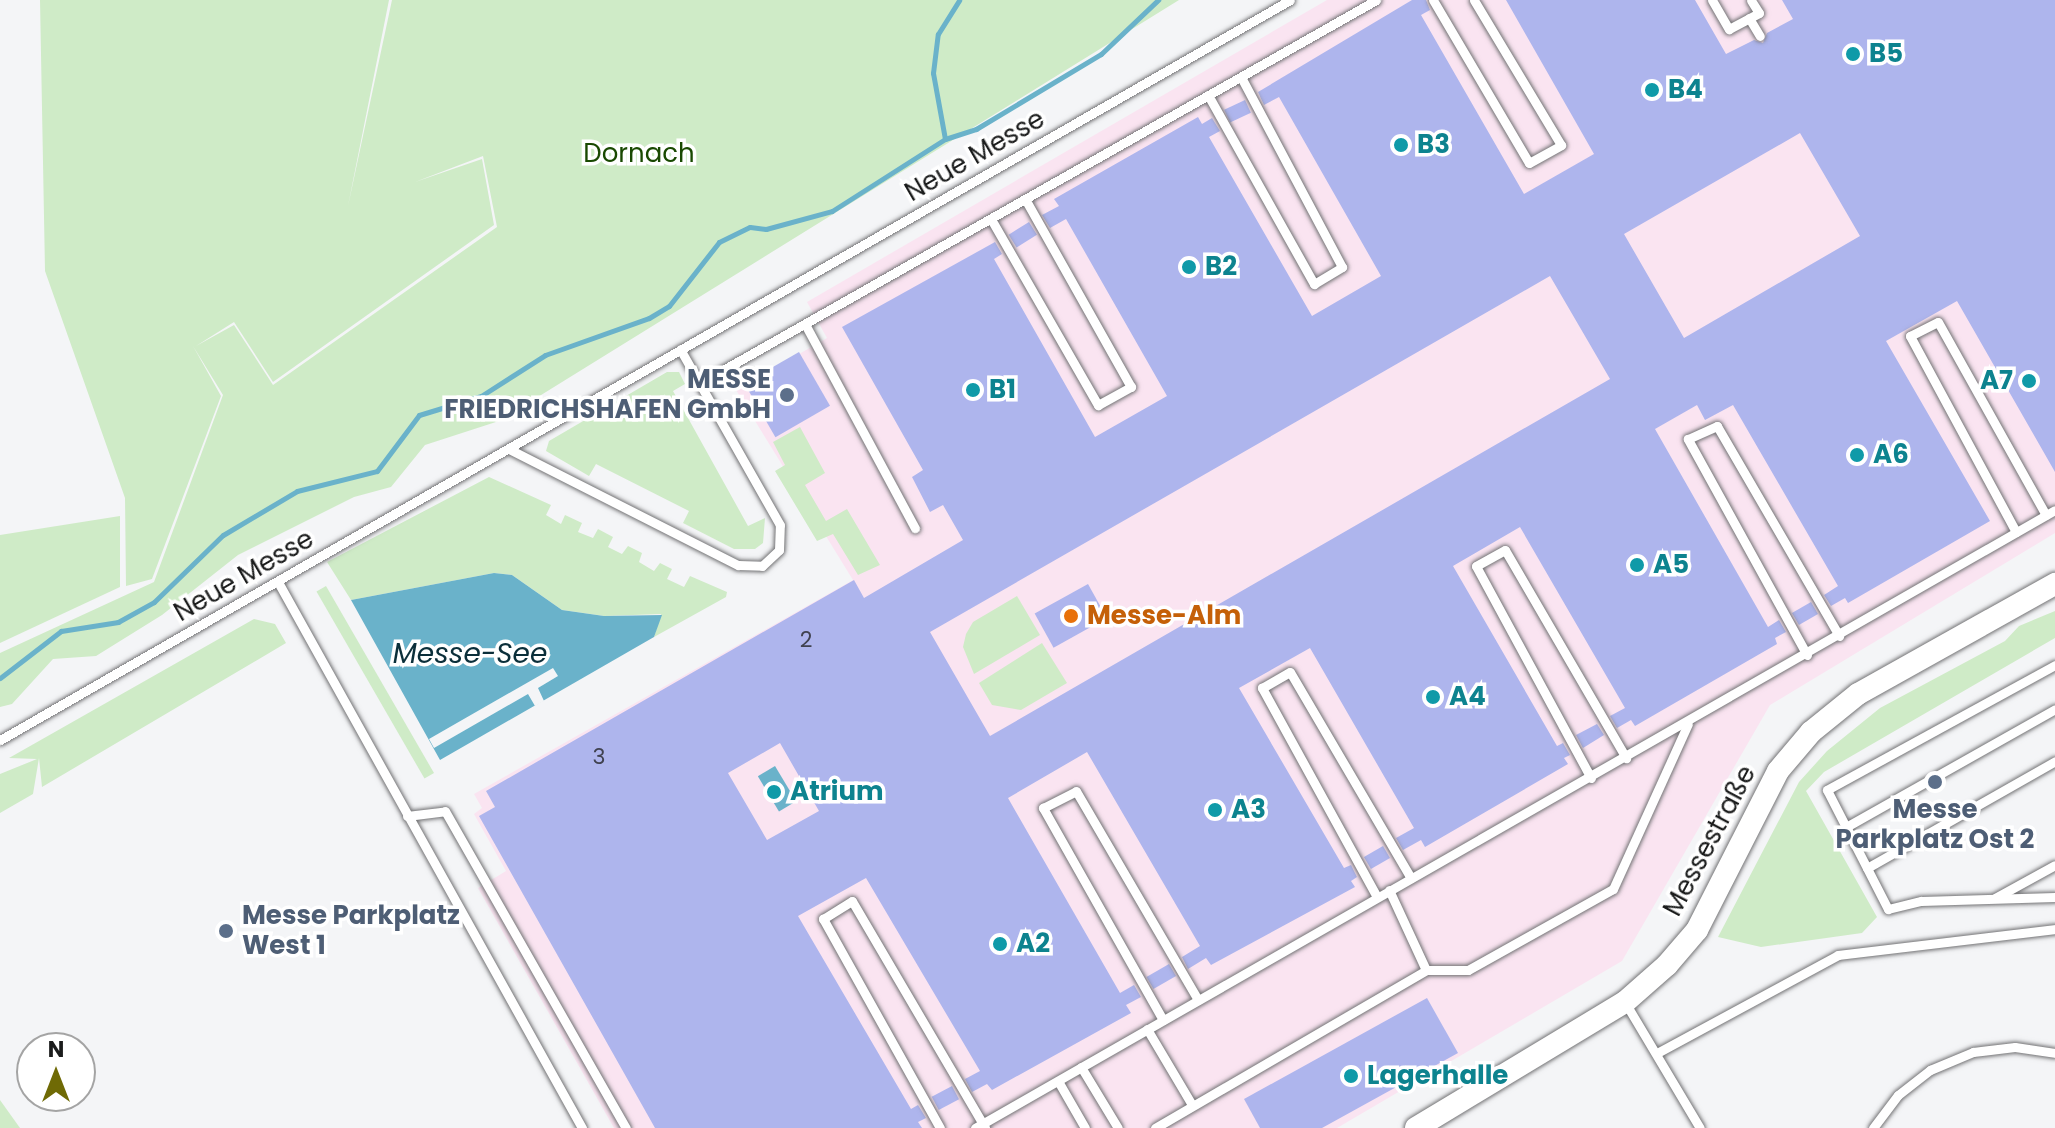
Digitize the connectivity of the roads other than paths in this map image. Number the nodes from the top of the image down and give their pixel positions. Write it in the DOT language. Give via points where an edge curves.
graph roads {
  1 [pos="1290,0"];
  2 [pos="1376,0"];
  3 [pos="1433,0"];
  4 [pos="1474,0"];
  5 [pos="1712,0"];
  6 [pos="1751,0"];
  7 [pos="1749,18"];
  8 [pos="1760,36"];
  9 [pos="1241,77"];
  10 [pos="1208,95"];
  11 [pos="1025,199"];
  12 [pos="991,219"];
  13 [pos="805,324"];
  14 [pos="680,349"];
  15 [pos="700,383"];
  16 [pos="509,449"];
  17 [pos="2050,513"];
  18 [pos="915,528"];
  19 [pos="2016,532"];
  20 [pos="278,582"];
  21 [pos="2055,584"];
  22 [pos="1839,636"];
  23 [pos="1807,655"];
  24 [pos="2055,665"];
  25 [pos="2055,709"];
  26 [pos="1688,724"];
  27 [pos="0,740"];
  28 [pos="1626,758"];
  29 [pos="2055,761"];
  30 [pos="1591,778"];
  31 [pos="407,816"];
  32 [pos="1846,827"];
  33 [pos="2055,865"];
  34 [pos="1867,868"];
  35 [pos="1411,878"];
  36 [pos="1389,890"];
  37 [pos="1377,897"];
  38 [pos="2055,897"];
  39 [pos="1993,900"];
  40 [pos="2055,929"];
  41 [pos="1426,970"];
  42 [pos="1198,1000"];
  43 [pos="1625,1002"];
  44 [pos="1163,1020"];
  45 [pos="1147,1029"];
  46 [pos="1657,1053"];
  47 [pos="2055,1053"];
  48 [pos="1081,1067"];
  49 [pos="1058,1081"];
  50 [pos="1191,1103"];
  51 [pos="981,1127"];
  52 [pos="582,1128"];
  53 [pos="626,1128"];
  54 [pos="940,1128"];
  55 [pos="1085,1128"];
  56 [pos="1118,1128"];
  57 [pos="1155,1128"];
  58 [pos="1416,1128"];
  59 [pos="1700,1128"];
  60 [pos="1873,1128"];
  1 -- 14 [label="lane, Neue Messe"];
  2 -- 9 [label="lane"];
  3 -- 4 [label="lane" via="1529,163 1561,145"];
  5 -- 7 [label="lane" via="1729,29"];
  6 -- 7 [label="lane" via="1759,13"];
  7 -- 8 [label="lane"];
  9 -- 10 [label="lane"];
  9 -- 10 [label="lane" via="1342,267 1314,284"];
  10 -- 11 [label="lane"];
  11 -- 12 [label="lane"];
  11 -- 12 [label="lane" via="1131,387 1098,405"];
  12 -- 13 [label="lane"];
  13 -- 15 [label="lane"];
  13 -- 18 [label="lane"];
  14 -- 15 [label="lane"];
  14 -- 16 [label="lane, Neue Messe"];
  15 -- 16 [label="lane" via="780,525 779,550 762,566 738,565"];
  16 -- 20 [label="lane, Neue Messe"];
  17 -- 19 [label="lane"];
  17 -- 19 [label="lane" via="1938,322 1925,324 1910,336"];
  19 -- 22 [label="lane"];
  20 -- 27 [label="lane, Neue Messe"];
  20 -- 31 [label="lane"];
  21 -- 43 [label="street, Messestraße" via="1858,694 1811,732 1757,807 1697,930"];
  22 -- 23 [label="lane"];
  22 -- 23 [label="lane" via="1717,426 1688,439"];
  23 -- 26 [label="lane"];
  24 -- 32 [label="lane" via="1827,790"];
  25 -- 32 [label="lane"];
  26 -- 28 [label="lane"];
  26 -- 41 [label="lane" via="1613,889 1468,970"];
  28 -- 30 [label="lane"];
  28 -- 30 [label="lane" via="1505,550 1486,560 1476,566"];
  29 -- 34 [label="lane"];
  30 -- 35 [label="lane"];
  31 -- 52 [label="lane"];
  31 -- 53 [label="lane" via="445,811"];
  32 -- 34 [label="lane"];
  33 -- 39 [label="lane"];
  34 -- 39 [label="lane" via="1888,909 1921,901"];
  35 -- 36 [label="lane"];
  35 -- 37 [label="lane" via="1290,672 1262,688"];
  36 -- 37 [label="lane"];
  36 -- 41 [label="lane"];
  37 -- 42 [label="lane"];
  38 -- 39 [label="lane"];
  40 -- 46 [label="lane" via="1838,955"];
  41 -- 50 [label="lane"];
  42 -- 44 [label="lane"];
  42 -- 44 [label="lane" via="1076,791 1043,808"];
  43 -- 46 [label="lane"];
  43 -- 58 [label="street, Messestraße"];
  44 -- 45 [label="lane"];
  45 -- 48 [label="lane"];
  45 -- 50 [label="lane"];
  46 -- 59 [label="lane"];
  47 -- 60 [label="lane" via="2015,1047 1959,1058 1930,1070 1898,1095"];
  48 -- 49 [label="lane"];
  48 -- 56 [label="lane"];
  49 -- 51 [label="lane"];
  49 -- 55 [label="lane"];
  50 -- 57 [label="lane"];
  51 -- 54 [label="lane" via="852,901 823,919"];
}
